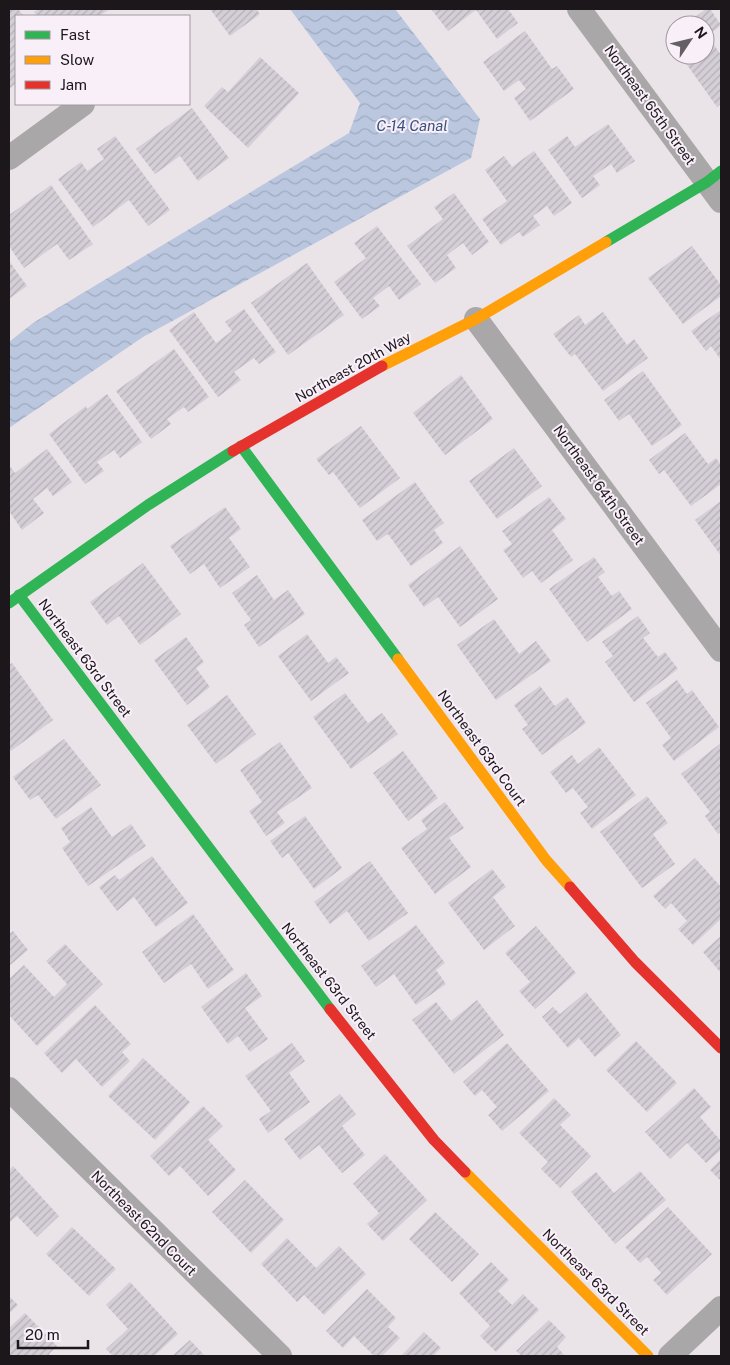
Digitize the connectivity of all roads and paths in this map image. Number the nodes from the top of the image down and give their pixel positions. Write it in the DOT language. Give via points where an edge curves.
graph roads {
  1 [pos="579,9"];
  2 [pos="81,105"];
  3 [pos="9,158"];
  4 [pos="714,177"];
  5 [pos="721,201"];
  6 [pos="476,319"];
  7 [pos="241,446"];
  8 [pos="19,596"];
  9 [pos="9,603"];
  10 [pos="721,650"];
  11 [pos="721,1048"];
  12 [pos="9,1089"];
  13 [pos="721,1308"];
  14 [pos="280,1356"];
  15 [pos="648,1356"];
  16 [pos="670,1356"];
  1 -- 4 [label="street, Northeast 65th Street"];
  2 -- 3 [label="street"];
  4 -- 5 [label="street, Northeast 65th Street"];
  4 -- 6 [label="street, Northeast 20th Way"];
  6 -- 7 [label="street, Northeast 20th Way" via="381,367"];
  6 -- 10 [label="street, Northeast 64th Street"];
  7 -- 8 [label="street, Northeast 20th Way" via="148,505"];
  7 -- 11 [label="street, Northeast 63rd Court" via="546,860 635,962"];
  8 -- 9 [label="street, Northeast 20th Way"];
  8 -- 15 [label="street, Northeast 63rd Street" via="312,986 434,1140"];
  12 -- 14 [label="street, Northeast 62nd Court"];
  13 -- 16 [label="street"];
}
